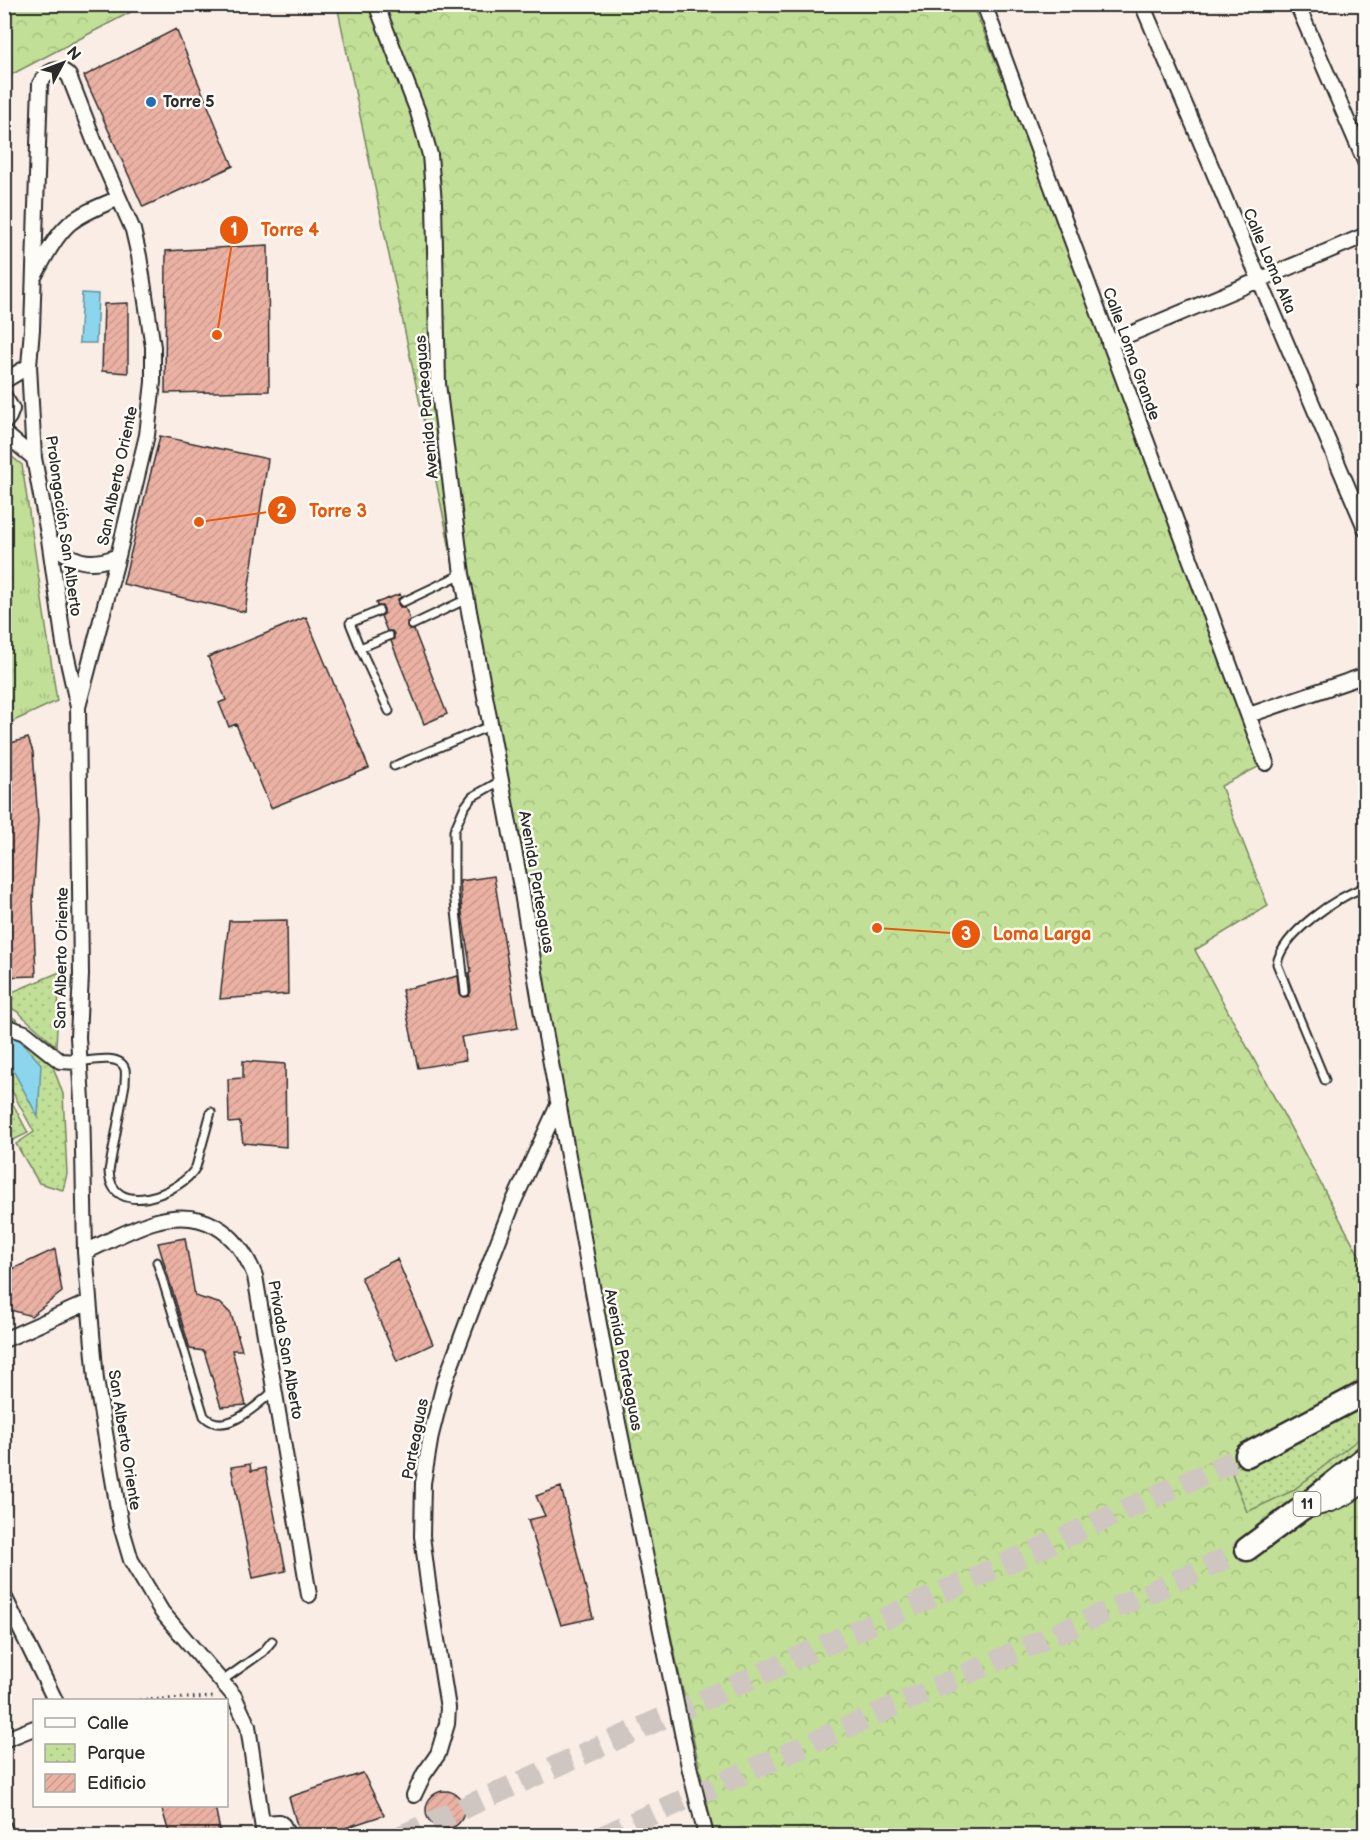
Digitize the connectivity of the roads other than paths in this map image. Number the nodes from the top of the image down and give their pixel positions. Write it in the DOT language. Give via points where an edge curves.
graph roads {
  1 [pos="376,4"];
  2 [pos="984,4"];
  3 [pos="1142,4"];
  4 [pos="1297,4"];
  5 [pos="56,69"];
  6 [pos="1365,164"];
  7 [pos="119,198"];
  8 [pos="1365,235"];
  9 [pos="34,276"];
  10 [pos="1259,280"];
  11 [pos="1109,343"];
  12 [pos="29,366"];
  13 [pos="4,381"];
  14 [pos="4,396"];
  15 [pos="4,423"];
  16 [pos="4,433"];
  17 [pos="34,458"];
  18 [pos="1365,530"];
  19 [pos="49,539"];
  20 [pos="118,556"];
  21 [pos="462,574"];
  22 [pos="467,599"];
  23 [pos="403,602"];
  24 [pos="379,611"];
  25 [pos="412,625"];
  26 [pos="389,636"];
  27 [pos="360,648"];
  28 [pos="1365,675"];
  29 [pos="78,707"];
  30 [pos="388,711"];
  31 [pos="1249,715"];
  32 [pos="492,725"];
  33 [pos="1266,763"];
  34 [pos="394,766"];
  35 [pos="500,781"];
  36 [pos="1365,887"];
  37 [pos="465,992"];
  38 [pos="4,1026"];
  39 [pos="78,1062"];
  40 [pos="1325,1080"];
  41 [pos="559,1103"];
  42 [pos="211,1112"];
  43 [pos="85,1252"];
  44 [pos="157,1262"];
  45 [pos="89,1302"];
  46 [pos="4,1340"];
  47 [pos="275,1390"];
  48 [pos="1365,1392"];
  49 [pos="1247,1455"];
  50 [pos="1365,1457"];
  51 [pos="1365,1480"];
  52 [pos="1301,1509"];
  53 [pos="1247,1549"];
  54 [pos="309,1595"];
  55 [pos="4,1596"];
  56 [pos="272,1641"];
  57 [pos="222,1681"];
  58 [pos="53,1699"];
  59 [pos="33,1728"];
  60 [pos="4,1740"];
  61 [pos="414,1796"];
  62 [pos="4,1828"];
  63 [pos="263,1829"];
  64 [pos="7,1836"];
  65 [pos="288,1836"];
  66 [pos="706,1836"];
  1 -- 21 [label="street, Avenida Parteaguas" via="410,90 430,155 438,384"];
  2 -- 11 [label="street, Calle Loma Grande"];
  3 -- 10 [label="street, Calle Loma Alta"];
  4 -- 6 [label="street"];
  5 -- 7 [label="street, San Alberto Oriente" via="69,76"];
  5 -- 9 [label="street, Prolongación San Alberto" via="44,76 40,84"];
  7 -- 9 [label="street" via="70,224"];
  7 -- 20 [label="street, San Alberto Oriente" via="139,256 153,347 153,382 147,435"];
  8 -- 10 [label="street"];
  9 -- 12 [label="street, Prolongación San Alberto"];
  10 -- 11 [label="street"];
  10 -- 18 [label="street, Calle Loma Alta"];
  11 -- 31 [label="street, Calle Loma Grande"];
  12 -- 13 [label="street"];
  12 -- 17 [label="street, Prolongación San Alberto"];
  14 -- 15 [label="street" via="12,409"];
  16 -- 17 [label="street"];
  17 -- 19 [label="street, Prolongación San Alberto"];
  19 -- 20 [label="street" via="58,550 76,560 104,562"];
  19 -- 29 [label="street, Prolongación San Alberto" via="64,644"];
  20 -- 29 [label="street, San Alberto Oriente"];
  21 -- 22 [label="street, Avenida Parteaguas"];
  21 -- 23 [label="lane"];
  22 -- 25 [label="lane"];
  22 -- 32 [label="street, Avenida Parteaguas"];
  24 -- 27 [label="lane" via="350,622"];
  26 -- 27 [label="lane"];
  27 -- 30 [label="lane"];
  28 -- 31 [label="street"];
  29 -- 39 [label="street, San Alberto Oriente"];
  31 -- 33 [label="street, Calle Loma Grande"];
  32 -- 34 [label="lane"];
  32 -- 35 [label="street, Avenida Parteaguas"];
  35 -- 37 [label="lane" via="472,797 454,831 454,893"];
  35 -- 41 [label="street, Avenida Parteaguas"];
  36 -- 40 [label="lane" via="1321,912 1292,937 1278,957 1277,964"];
  38 -- 39 [label="street" via="25,1033 60,1060"];
  39 -- 42 [label="lane" via="110,1059 120,1062 125,1070 109,1179 118,1193 127,1198 140,1199 171,1190 192,1174"];
  39 -- 43 [label="street, San Alberto Oriente"];
  41 -- 61 [label="street, Parteaguas" via="513,1203 477,1296 444,1384 432,1435 423,1483 423,1536 448,1708 438,1754"];
  41 -- 66 [label="street, Avenida Parteaguas" via="610,1384"];
  43 -- 45 [label="street, San Alberto Oriente"];
  43 -- 47 [label="street, Privada San Alberto" via="144,1225 170,1218 204,1221 227,1233 249,1259 255,1276"];
  44 -- 47 [label="lane" via="204,1416 221,1424 240,1418"];
  45 -- 46 [label="street"];
  45 -- 57 [label="street, San Alberto Oriente" via="96,1380 121,1526 131,1560 162,1612"];
  47 -- 54 [label="street, Privada San Alberto"];
  48 -- 49 [label="main road"];
  50 -- 52 [label="main road, 11"];
  51 -- 52 [label="street" via="1345,1496"];
  52 -- 53 [label="main road, 11"];
  55 -- 58 [label="street"];
  56 -- 57 [label="lane"];
  57 -- 63 [label="street, San Alberto Oriente" via="248,1726"];
  59 -- 60 [label="street"];
  62 -- 64 [label="street"];
  63 -- 65 [label="street" via="279,1822"];
}
